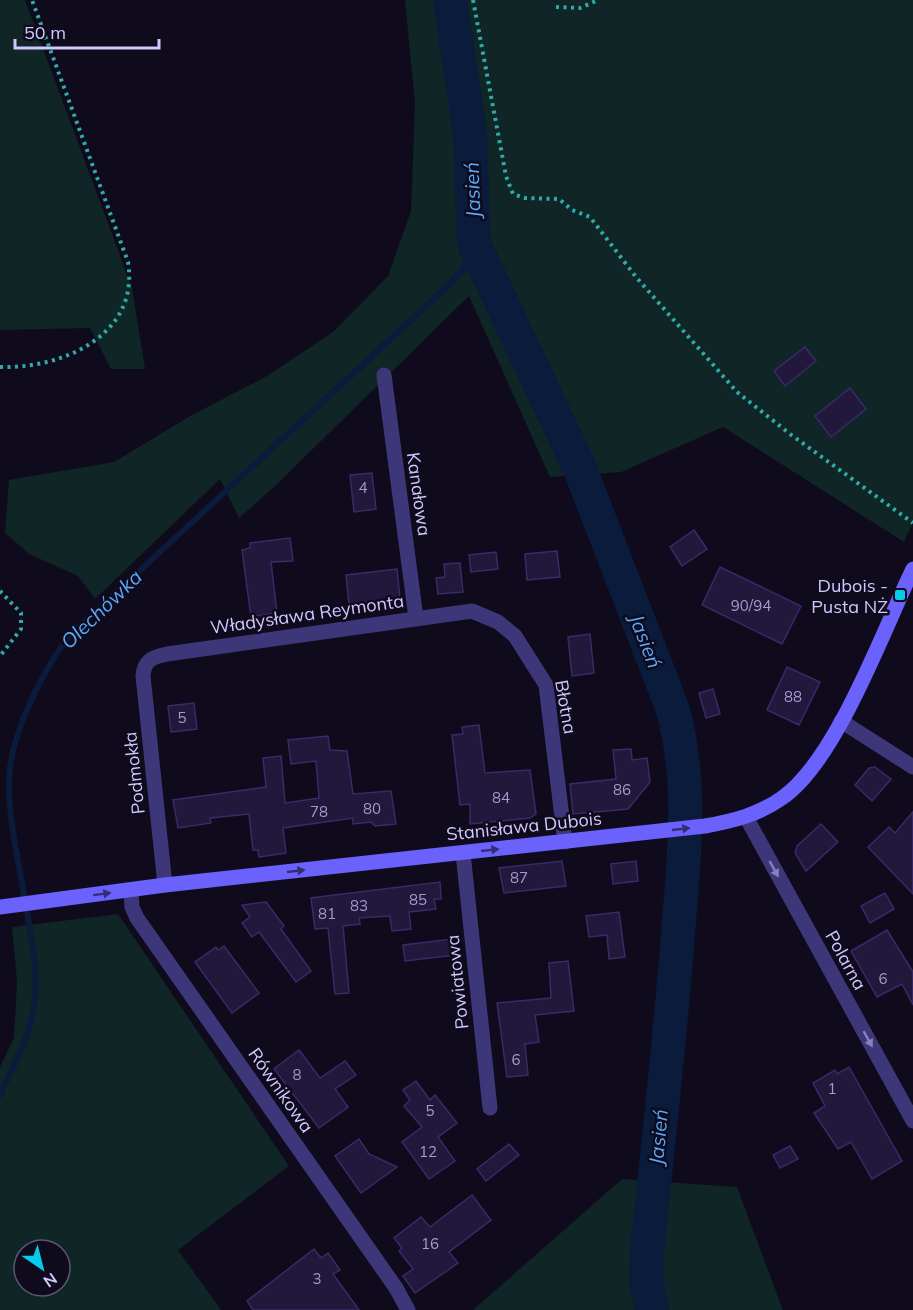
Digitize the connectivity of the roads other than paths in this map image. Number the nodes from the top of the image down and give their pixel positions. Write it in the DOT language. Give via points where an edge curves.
graph roads {
  1 [pos="384,375"];
  2 [pos="913,569"];
  3 [pos="472,611"];
  4 [pos="416,618"];
  5 [pos="149,660"];
  6 [pos="841,721"];
  7 [pos="913,767"];
  8 [pos="746,818"];
  9 [pos="565,842"];
  10 [pos="463,853"];
  11 [pos="165,885"];
  12 [pos="130,891"];
  13 [pos="4,906"];
  14 [pos="490,1108"];
  15 [pos="913,1121"];
  16 [pos="408,1310"];
  1 -- 4 [label="street, Kanałowa"];
  2 -- 6 [label="street, Stanisława Dubois"];
  3 -- 4 [label="street, Władysława Reymonta"];
  3 -- 9 [label="street, Błotna" via="498,622 515,636 546,685"];
  4 -- 5 [label="street, Władysława Reymonta" via="167,654"];
  5 -- 11 [label="street, Podmokła" via="143,675"];
  6 -- 7 [label="street"];
  6 -- 8 [label="street, Stanisława Dubois" via="794,789"];
  9 -- 8 [label="street, Stanisława Dubois, one-way"];
  8 -- 15 [label="street, Polarna, one-way"];
  10 -- 9 [label="street, Stanisława Dubois, one-way"];
  11 -- 10 [label="street, Stanisława Dubois, one-way"];
  10 -- 14 [label="street, Powiatowa"];
  11 -- 12 [label="street, Stanisława Dubois"];
  13 -- 12 [label="street, Stanisława Dubois, one-way"];
  12 -- 16 [label="street, Równikowa" via="137,918"];
}
